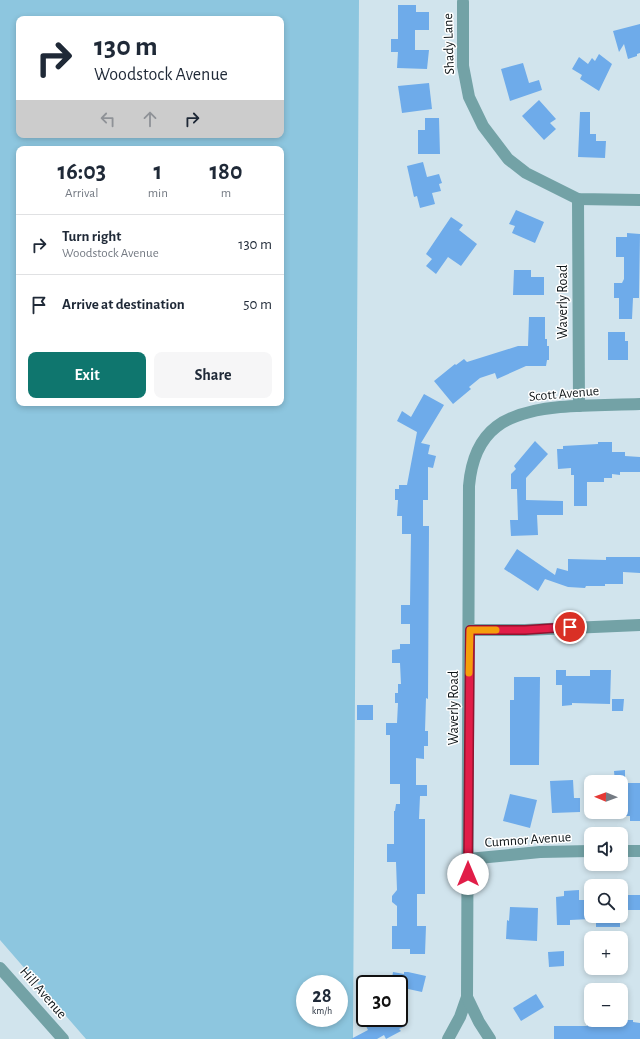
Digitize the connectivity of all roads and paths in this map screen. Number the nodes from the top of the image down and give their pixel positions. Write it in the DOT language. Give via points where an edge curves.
graph roads {
  1 [pos="463,2"];
  2 [pos="578,199"];
  3 [pos="640,200"];
  4 [pos="640,404"];
  5 [pos="578,406"];
  6 [pos="494,427"];
  7 [pos="640,625"];
  8 [pos="470,630"];
  9 [pos="584,851"];
  10 [pos="628,851"];
  11 [pos="640,851"];
  12 [pos="468,859"];
  13 [pos="0,968"];
  14 [pos="468,997"];
  15 [pos="63,1039"];
  16 [pos="448,1039"];
  17 [pos="490,1039"];
  1 -- 2 [label="street, Shady Lane" via="465,80 483,126 508,159 526,173"];
  2 -- 3 [label="street"];
  2 -- 5 [label="street, Waverly Road"];
  4 -- 5 [label="street, Scott Avenue"];
  5 -- 6 [label="street, Scott Avenue" via="538,409 507,419"];
  6 -- 8 [label="street, Waverly Road" via="477,450 470,474"];
  7 -- 8 [label="street"];
  8 -- 12 [label="street, Waverly Road"];
  9 -- 12 [label="street, Cumnor Avenue" via="540,852"];
  10 -- 11 [label="street"];
  12 -- 14 [label="street, Waverly Road"];
  13 -- 15 [label="street, Hill Avenue"];
  14 -- 16 [label="street, Waverly Road"];
  14 -- 17 [label="street, Waverly Road"];
}
